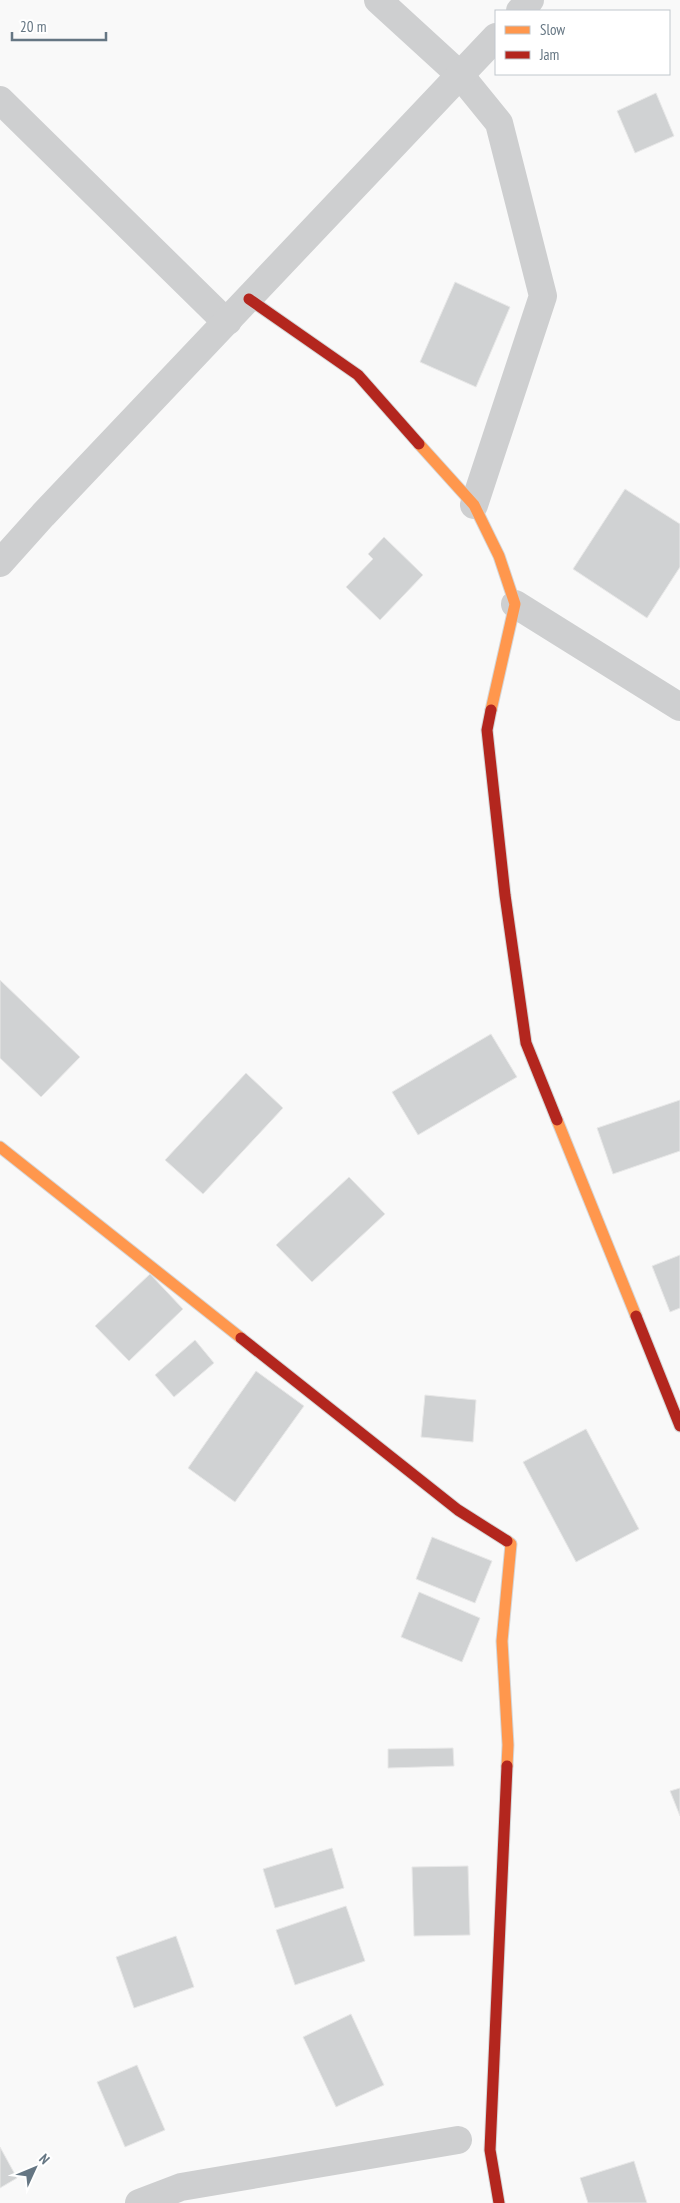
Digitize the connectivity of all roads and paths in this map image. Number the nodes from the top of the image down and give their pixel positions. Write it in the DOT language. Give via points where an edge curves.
graph roads {
  1 [pos="378,0"];
  2 [pos="530,0"];
  3 [pos="521,10"];
  4 [pos="495,38"];
  5 [pos="460,75"];
  6 [pos="0,100"];
  7 [pos="249,299"];
  8 [pos="228,321"];
  9 [pos="474,505"];
  10 [pos="3,554"];
  11 [pos="515,604"];
  12 [pos="680,707"];
  13 [pos="0,1146"];
  14 [pos="680,1426"];
  15 [pos="458,2140"];
  16 [pos="139,2203"];
  17 [pos="499,2203"];
  1 -- 5 [label="street"];
  2 -- 3 [label="street"];
  4 -- 5 [label="street"];
  5 -- 7 [label="street"];
  5 -- 9 [label="street" via="499,123 543,296"];
  6 -- 8 [label="street"];
  7 -- 8 [label="street"];
  7 -- 9 [label="street" via="358,375"];
  8 -- 10 [label="street"];
  9 -- 11 [label="street" via="499,556"];
  11 -- 12 [label="street"];
  11 -- 14 [label="street" via="487,730 505,895 526,1042"];
  13 -- 17 [label="street" via="458,1510 511,1544 502,1641 508,1745 490,2150"];
  15 -- 16 [label="street" via="180,2187"];
}
